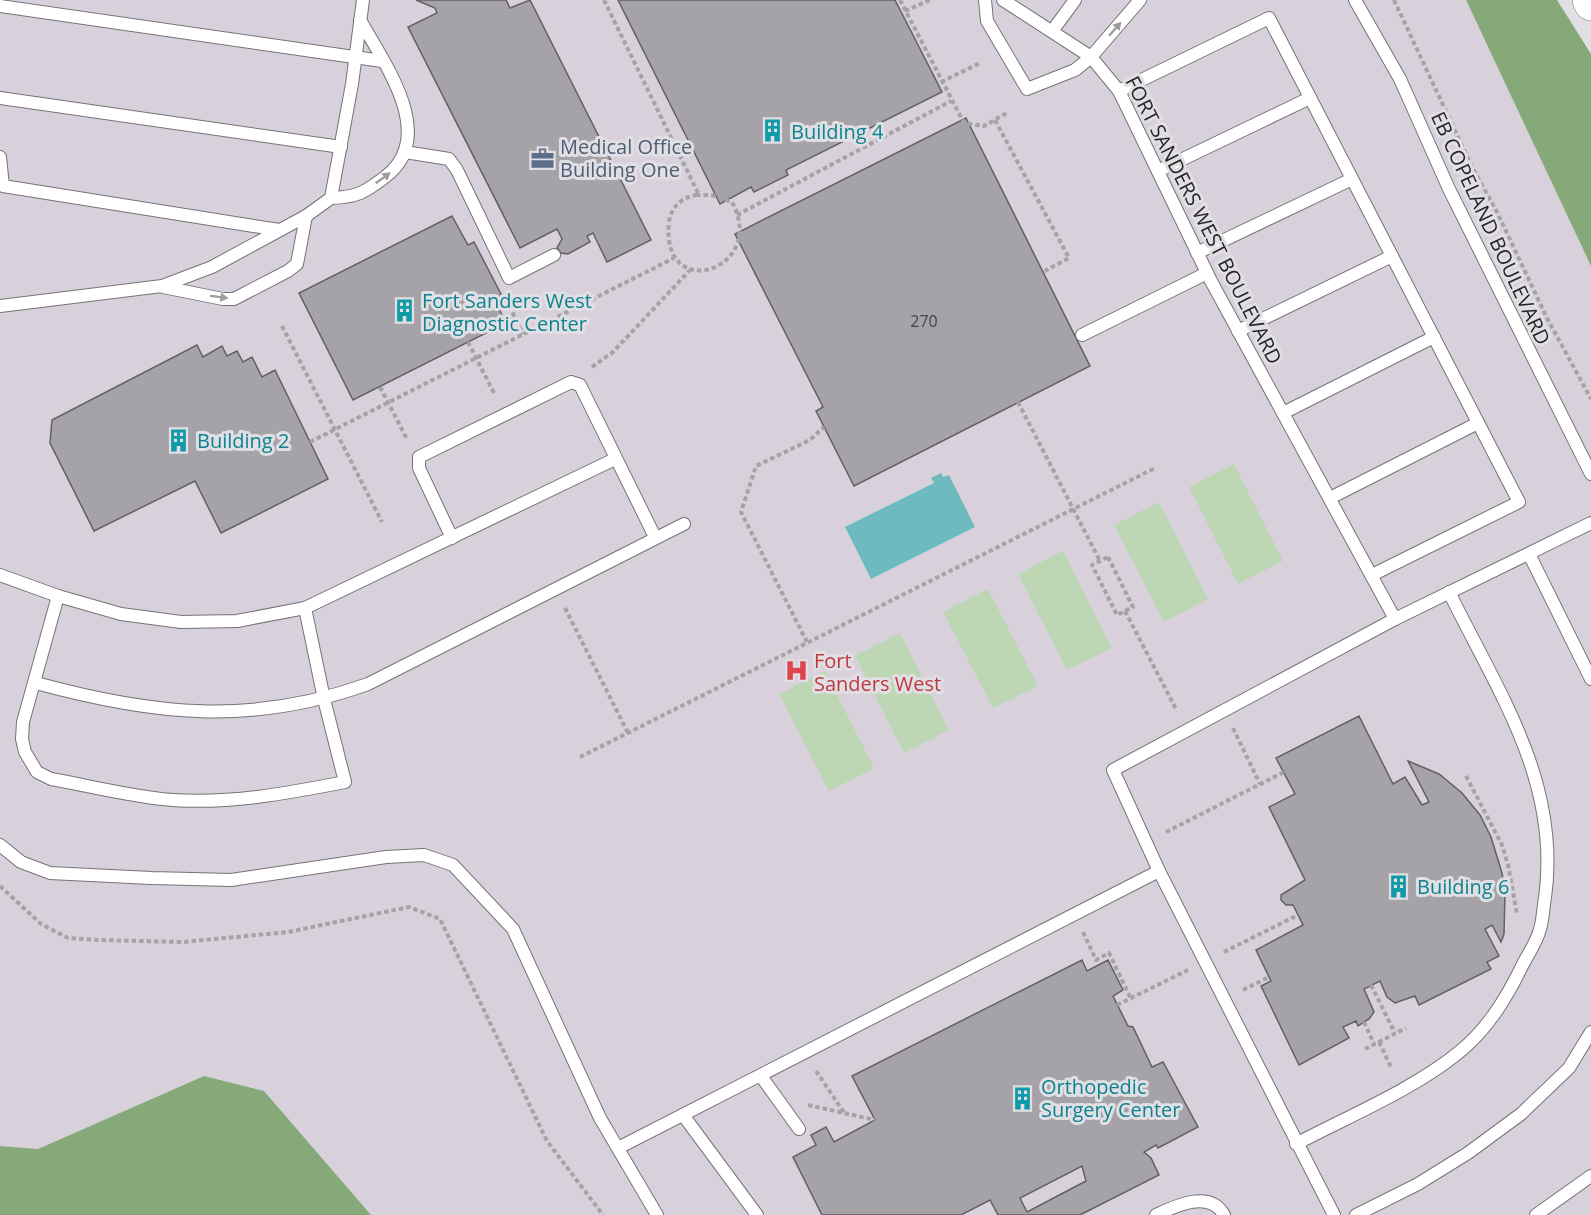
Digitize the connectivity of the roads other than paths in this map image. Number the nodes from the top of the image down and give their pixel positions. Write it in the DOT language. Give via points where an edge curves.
graph roads {
  1 [pos="363,0"];
  2 [pos="985,0"];
  3 [pos="1003,0"];
  4 [pos="1076,0"];
  5 [pos="1140,0"];
  6 [pos="1355,0"];
  7 [pos="1589,0"];
  8 [pos="1591,4"];
  9 [pos="0,6"];
  10 [pos="360,20"];
  11 [pos="1053,30"];
  12 [pos="356,57"];
  13 [pos="1090,57"];
  14 [pos="382,61"];
  15 [pos="1119,91"];
  16 [pos="0,98"];
  17 [pos="1310,98"];
  18 [pos="341,147"];
  19 [pos="405,152"];
  20 [pos="0,157"];
  21 [pos="1158,171"];
  22 [pos="1352,179"];
  23 [pos="331,198"];
  24 [pos="306,216"];
  25 [pos="279,230"];
  26 [pos="1197,253"];
  27 [pos="554,255"];
  28 [pos="1392,256"];
  29 [pos="1207,273"];
  30 [pos="162,286"];
  31 [pos="0,306"];
  32 [pos="1238,331"];
  33 [pos="1082,335"];
  34 [pos="1434,337"];
  35 [pos="1283,413"];
  36 [pos="1478,423"];
  37 [pos="615,459"];
  38 [pos="1591,474"];
  39 [pos="1329,498"];
  40 [pos="1591,523"];
  41 [pos="684,524"];
  42 [pos="655,537"];
  43 [pos="452,538"];
  44 [pos="1529,554"];
  45 [pos="0,575"];
  46 [pos="1372,575"];
  47 [pos="1449,592"];
  48 [pos="58,596"];
  49 [pos="305,608"];
  50 [pos="1395,619"];
  51 [pos="1591,679"];
  52 [pos="36,683"];
  53 [pos="324,699"];
  54 [pos="0,844"];
  55 [pos="1159,871"];
  56 [pos="1591,1032"];
  57 [pos="761,1076"];
  58 [pos="683,1115"];
  59 [pos="799,1129"];
  60 [pos="1296,1144"];
  61 [pos="618,1148"];
  62 [pos="1591,1176"];
  63 [pos="657,1215"];
  64 [pos="757,1215"];
  65 [pos="1156,1215"];
  66 [pos="1224,1215"];
  67 [pos="1334,1215"];
  68 [pos="1356,1215"];
  69 [pos="1536,1215"];
  1 -- 10 [label="lane"];
  2 -- 13 [label="lane" via="987,21 1027,89 1075,70"];
  3 -- 11 [label="lane, FORT SANDERS WEST BOULEVARD"];
  4 -- 11 [label="lane"];
  13 -- 5 [label="lane, one-way"];
  6 -- 38 [label="lane, EB COPELAND BOULEVARD" via="1400,79 1449,189"];
  7 -- 8 [label="highway"];
  9 -- 12 [label="lane"];
  10 -- 12 [label="lane"];
  10 -- 14 [label="lane"];
  11 -- 13 [label="lane, FORT SANDERS WEST BOULEVARD"];
  12 -- 14 [label="lane"];
  12 -- 18 [label="lane"];
  13 -- 15 [label="lane, FORT SANDERS WEST BOULEVARD"];
  14 -- 19 [label="lane" via="404,102 409,133"];
  15 -- 17 [label="lane" via="1269,18"];
  15 -- 21 [label="lane, FORT SANDERS WEST BOULEVARD"];
  16 -- 18 [label="lane"];
  17 -- 21 [label="lane"];
  17 -- 22 [label="lane"];
  18 -- 23 [label="lane"];
  23 -- 19 [label="lane, one-way" via="355,197 398,167"];
  19 -- 27 [label="lane" via="449,159 509,278"];
  20 -- 25 [label="lane" via="3,186"];
  21 -- 26 [label="lane, FORT SANDERS WEST BOULEVARD"];
  22 -- 26 [label="lane"];
  22 -- 28 [label="lane"];
  23 -- 24 [label="lane"];
  24 -- 25 [label="lane"];
  30 -- 24 [label="lane, one-way" via="223,299 242,296 297,264"];
  25 -- 30 [label="lane" via="212,267"];
  26 -- 29 [label="lane, FORT SANDERS WEST BOULEVARD"];
  28 -- 32 [label="lane"];
  28 -- 34 [label="lane"];
  29 -- 32 [label="lane, FORT SANDERS WEST BOULEVARD"];
  29 -- 33 [label="lane"];
  30 -- 31 [label="lane"];
  32 -- 35 [label="lane, FORT SANDERS WEST BOULEVARD"];
  34 -- 35 [label="lane"];
  34 -- 36 [label="lane"];
  35 -- 39 [label="lane, FORT SANDERS WEST BOULEVARD"];
  36 -- 39 [label="lane"];
  36 -- 46 [label="lane" via="1519,502"];
  37 -- 42 [label="lane"];
  37 -- 43 [label="lane"];
  37 -- 43 [label="lane" via="580,385 567,382 418,460"];
  39 -- 46 [label="lane, FORT SANDERS WEST BOULEVARD"];
  40 -- 44 [label="lane"];
  41 -- 42 [label="lane"];
  42 -- 53 [label="lane" via="368,684"];
  43 -- 49 [label="lane"];
  44 -- 47 [label="lane"];
  44 -- 51 [label="lane"];
  45 -- 48 [label="lane"];
  46 -- 50 [label="lane, FORT SANDERS WEST BOULEVARD"];
  47 -- 50 [label="lane"];
  47 -- 60 [label="lane" via="1535,771 1548,841 1548,875 1540,930 1488,1024 1459,1053"];
  48 -- 49 [label="lane" via="121,614 181,622 237,621"];
  48 -- 52 [label="lane"];
  49 -- 53 [label="lane"];
  50 -- 55 [label="lane" via="1113,770"];
  52 -- 53 [label="lane" via="102,701 207,712 252,711"];
  52 -- 53 [label="lane" via="23,722 22,739 37,772 51,779 173,800 250,798 345,782"];
  54 -- 61 [label="lane" via="21,862 50,873 151,878 231,880 424,855 453,865 513,929 600,1118"];
  55 -- 57 [label="lane"];
  55 -- 60 [label="lane"];
  56 -- 68 [label="lane" via="1569,1068 1521,1114 1468,1154"];
  57 -- 58 [label="lane"];
  57 -- 59 [label="lane"];
  58 -- 61 [label="lane"];
  58 -- 64 [label="lane"];
  60 -- 67 [label="lane"];
  61 -- 63 [label="lane"];
  62 -- 69 [label="lane"];
  65 -- 66 [label="lane" via="1193,1201 1208,1202"];
}
